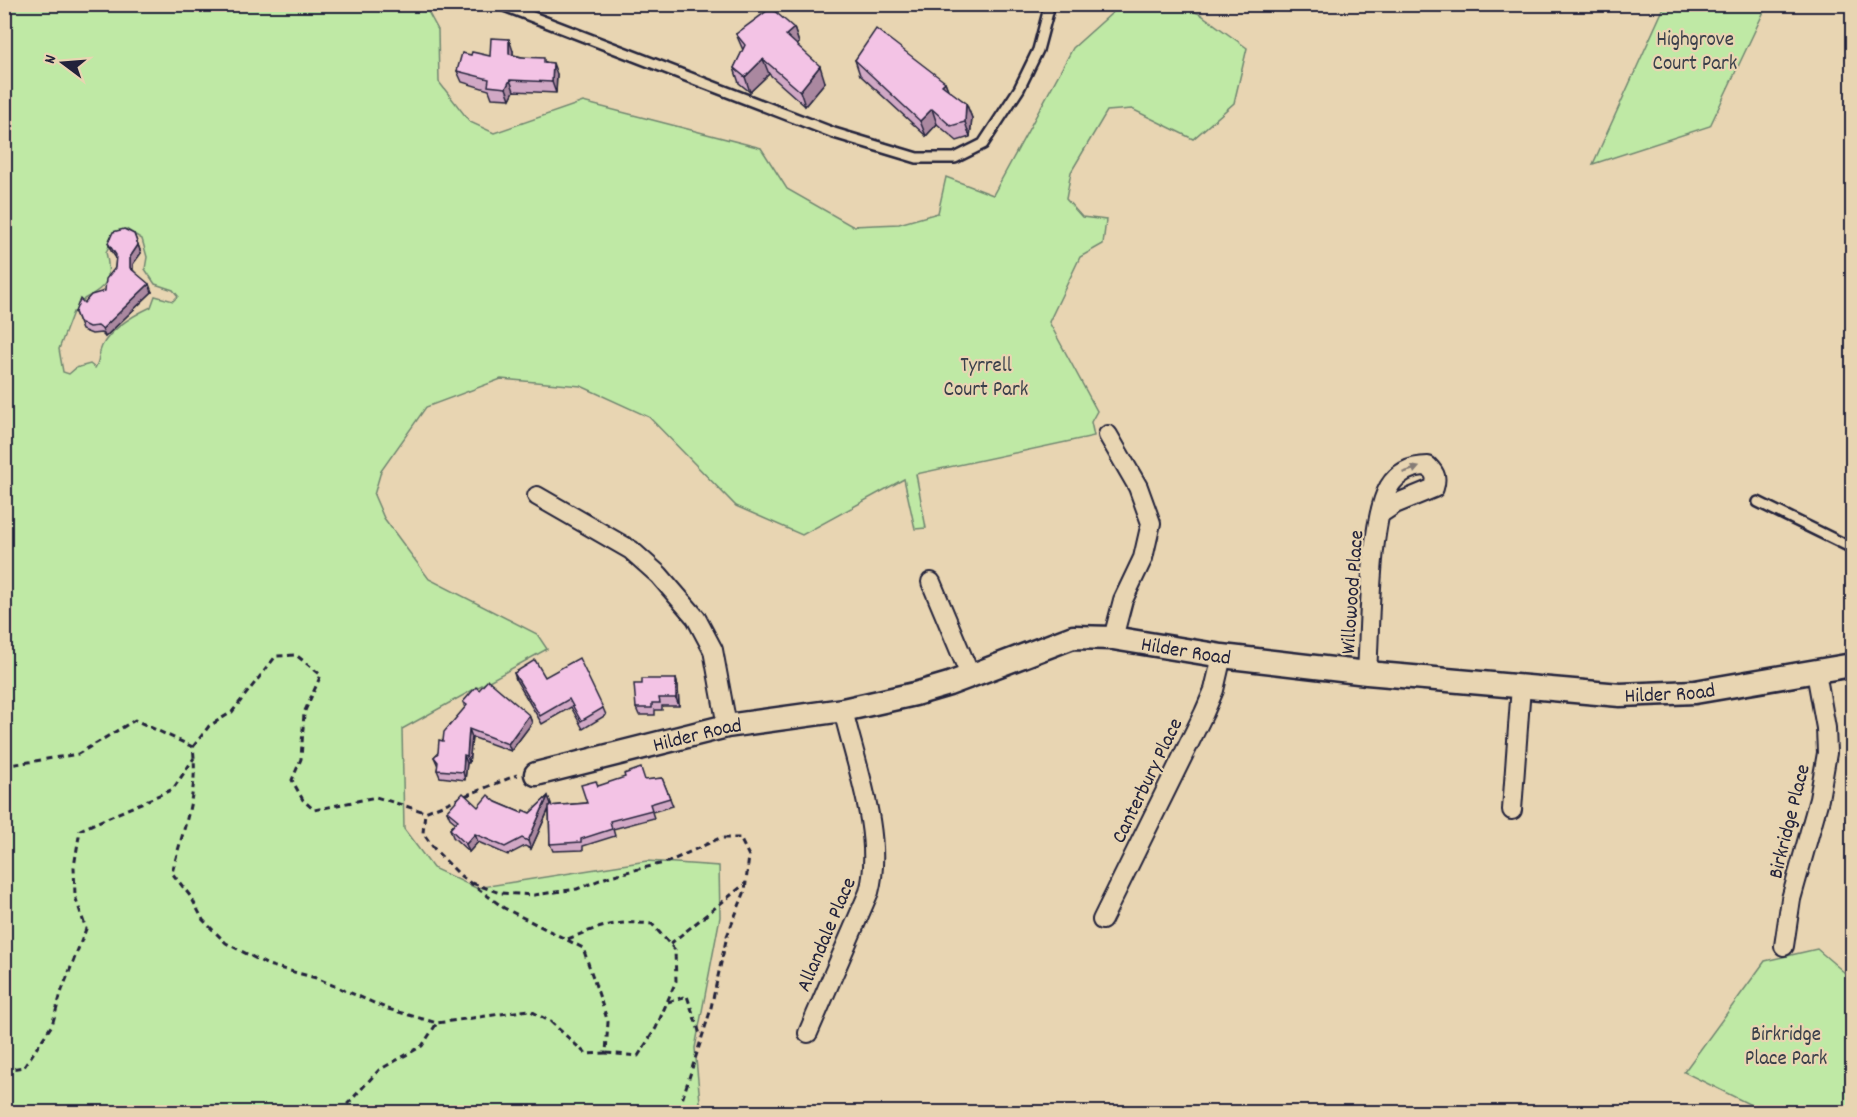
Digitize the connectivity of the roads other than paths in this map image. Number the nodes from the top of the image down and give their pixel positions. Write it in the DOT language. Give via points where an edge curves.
graph roads {
  1 [pos="500,4"];
  2 [pos="1047,4"];
  3 [pos="1108,435"];
  4 [pos="537,496"];
  5 [pos="1758,502"];
  6 [pos="1380,514"];
  7 [pos="1852,548"];
  8 [pos="931,582"];
  9 [pos="1113,638"];
  10 [pos="1222,656"];
  11 [pos="1852,665"];
  12 [pos="1816,672"];
  13 [pos="1367,673"];
  14 [pos="970,675"];
  15 [pos="1521,686"];
  16 [pos="843,710"];
  17 [pos="727,726"];
  18 [pos="536,774"];
  19 [pos="1512,810"];
  20 [pos="1102,920"];
  21 [pos="1784,946"];
  22 [pos="808,1033"];
  1 -- 2 [label="lane" via="834,133 917,158 955,158 983,144 1019,89 1038,50"];
  3 -- 9 [label="street" via="1142,495 1151,523 1143,558 1123,600"];
  4 -- 17 [label="street" via="631,550 696,618 713,650"];
  5 -- 7 [label="lane"];
  6 -- 13 [label="street, Willowood Place"];
  8 -- 14 [label="street"];
  9 -- 10 [label="street, Hilder Road"];
  9 -- 14 [label="street, Hilder Road" via="1073,637"];
  10 -- 13 [label="street, Hilder Road"];
  10 -- 20 [label="street, Canterbury Place" via="1214,690"];
  11 -- 12 [label="street, Hilder Road"];
  12 -- 15 [label="street, Hilder Road" via="1660,695"];
  12 -- 21 [label="street, Birkridge Place" via="1827,753 1820,800 1791,899"];
  13 -- 15 [label="street, Hilder Road"];
  14 -- 16 [label="street, Hilder Road" via="915,694"];
  15 -- 19 [label="street"];
  16 -- 17 [label="street, Hilder Road"];
  16 -- 22 [label="street, Allandale Place" via="870,823 874,873"];
  17 -- 18 [label="street, Hilder Road"];
}
